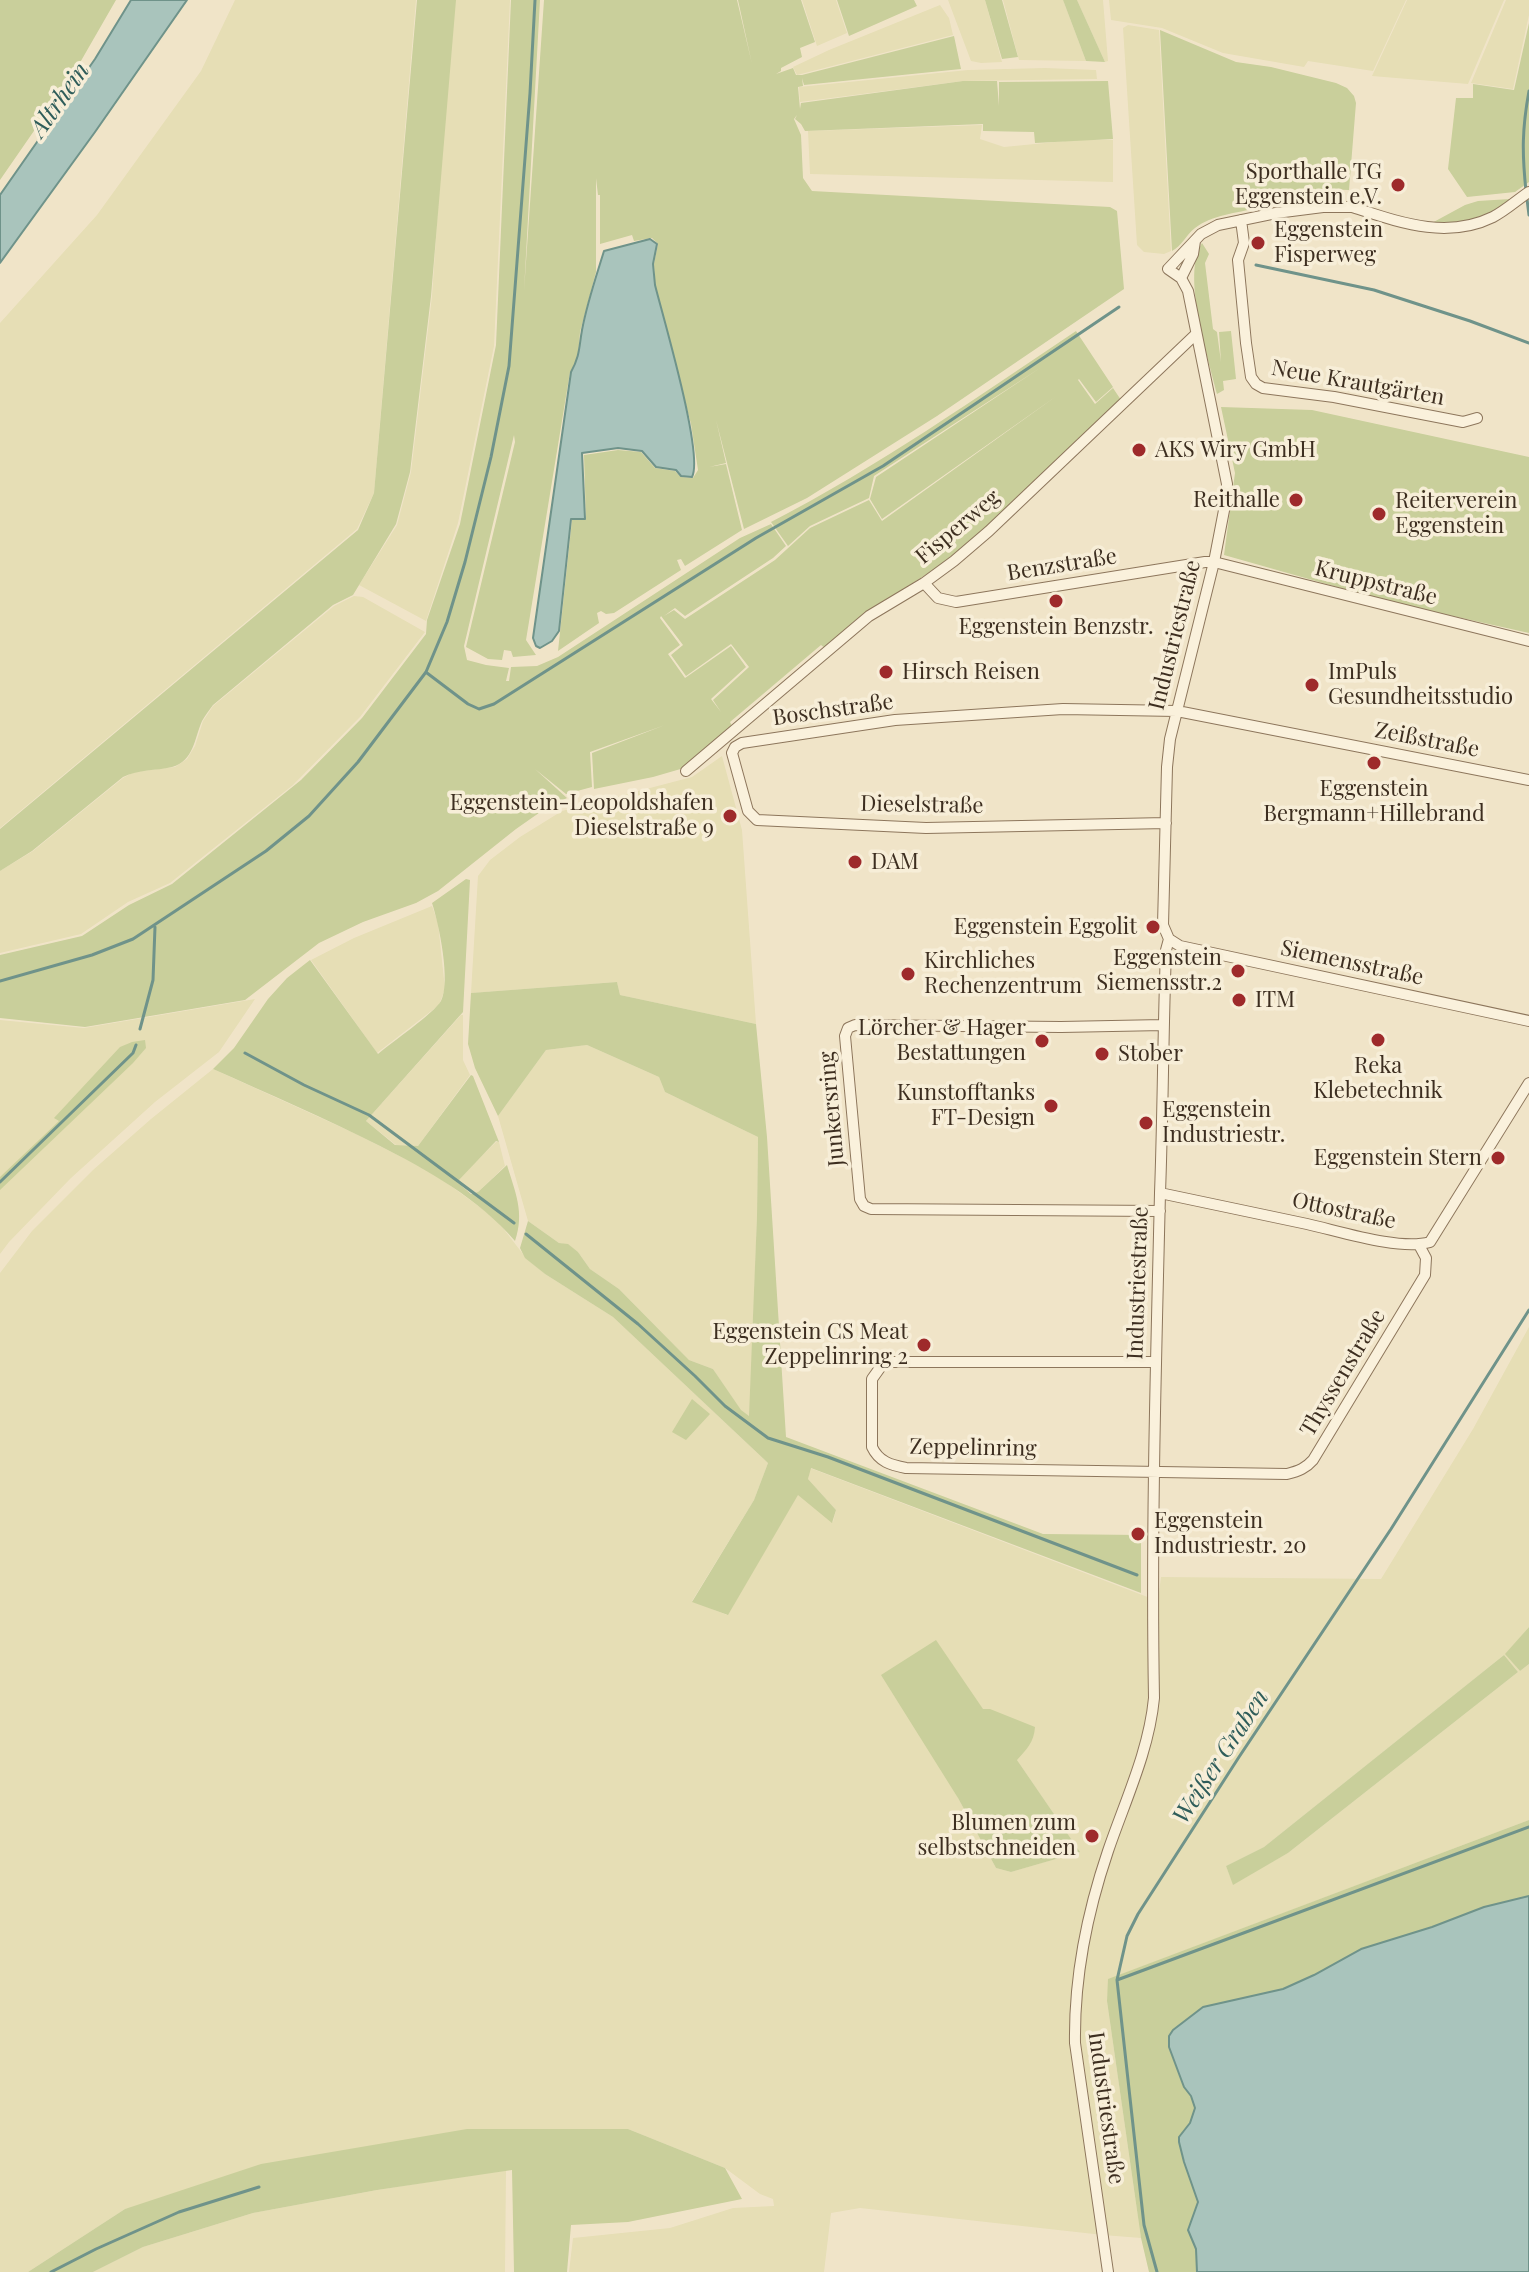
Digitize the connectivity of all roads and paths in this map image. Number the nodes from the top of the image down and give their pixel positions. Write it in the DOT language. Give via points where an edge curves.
graph roads {
  1 [pos="1526,194"];
  2 [pos="1241,220"];
  3 [pos="1195,241"];
  4 [pos="1181,278"];
  5 [pos="1196,334"];
  6 [pos="1477,418"];
  7 [pos="1214,562"];
  8 [pos="924,583"];
  9 [pos="1529,641"];
  10 [pos="1177,711"];
  11 [pos="735,747"];
  12 [pos="686,771"];
  13 [pos="1529,780"];
  14 [pos="1166,823"];
  15 [pos="1169,939"];
  16 [pos="1529,1021"];
  17 [pos="1163,1025"];
  18 [pos="1529,1083"];
  19 [pos="1160,1193"];
  20 [pos="1160,1211"];
  21 [pos="1419,1245"];
  22 [pos="1155,1362"];
  23 [pos="1153,1471"];
  24 [pos="1108,2272"];
  1 -- 2 [label="street" via="1494,217 1442,230 1340,206"];
  2 -- 3 [label="street" via="1208,229"];
  2 -- 6 [label="street, Neue Krautgärten" via="1244,243 1238,260 1246,343 1256,384 1463,422"];
  3 -- 4 [label="street"];
  3 -- 4 [label="street" via="1168,269"];
  4 -- 5 [label="street"];
  5 -- 7 [label="street, Industriestraße" via="1227,484"];
  5 -- 8 [label="street, Fisperweg" via="989,531"];
  7 -- 8 [label="street, Benzstraße" via="956,602 938,598"];
  7 -- 9 [label="street, Kruppstraße"];
  7 -- 10 [label="street, Industriestraße"];
  8 -- 12 [label="street, Fisperweg" via="869,616"];
  10 -- 11 [label="street, Boschstraße" via="1063,709 895,720"];
  10 -- 13 [label="street, Zeißstraße"];
  10 -- 14 [label="street, Industriestraße" via="1167,767"];
  11 -- 14 [label="street, Dieselstraße" via="732,753 748,811 757,820 926,828"];
  14 -- 15 [label="street, Industriestraße" via="1163,925"];
  15 -- 16 [label="street, Siemensstraße" via="1180,946"];
  15 -- 17 [label="street, Industriestraße"];
  17 -- 19 [label="street, Industriestraße"];
  17 -- 20 [label="street, Junkersring" via="855,1025 845,1036 864,1206"];
  18 -- 21 [label="street, Ottostraße" via="1430,1242"];
  19 -- 20 [label="street, Industriestraße"];
  19 -- 21 [label="street, Ottostraße"];
  20 -- 22 [label="street, Industriestraße"];
  21 -- 23 [label="street, Thyssenstraße" via="1426,1258 1425,1275 1307,1467 1287,1474"];
  22 -- 23 [label="street, Industriestraße"];
  22 -- 23 [label="street, Zeppelinring" via="891,1362 872,1379 872,1447 892,1465"];
  23 -- 24 [label="street, Industriestraße" via="1152,1722 1087,1922 1074,2018"];
}
